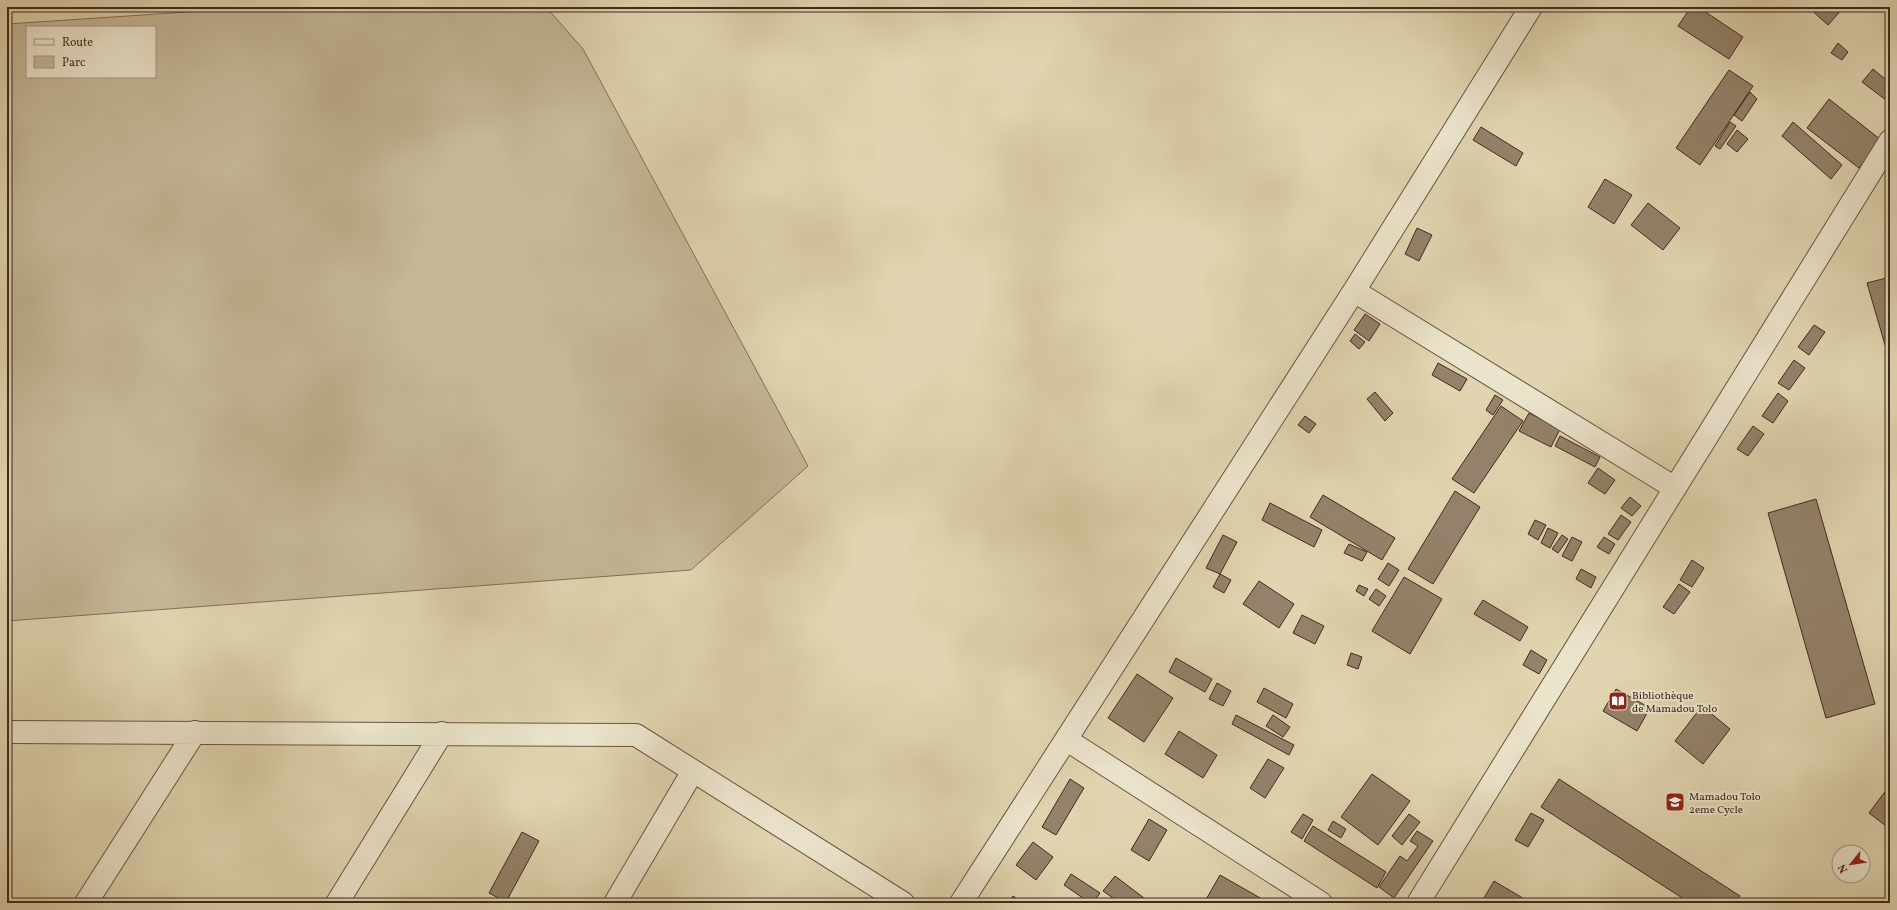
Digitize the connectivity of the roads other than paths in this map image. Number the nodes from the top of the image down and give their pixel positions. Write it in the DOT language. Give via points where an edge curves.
graph roads {
  1 [pos="1531,7"];
  2 [pos="1890,141"];
  3 [pos="1354,290"];
  4 [pos="1676,488"];
  5 [pos="7,732"];
  6 [pos="195,732"];
  7 [pos="442,733"];
  8 [pos="1066,740"];
  9 [pos="693,771"];
  10 [pos="86,903"];
  11 [pos="337,903"];
  12 [pos="615,903"];
  13 [pos="903,903"];
  14 [pos="961,903"];
  15 [pos="1321,903"];
  16 [pos="1418,903"];
  1 -- 3 [label="street"];
  2 -- 4 [label="street"];
  3 -- 4 [label="street"];
  3 -- 8 [label="street"];
  4 -- 16 [label="street"];
  5 -- 6 [label="street"];
  6 -- 7 [label="street"];
  6 -- 10 [label="street"];
  7 -- 9 [label="street" via="636,735"];
  7 -- 11 [label="street"];
  8 -- 14 [label="street"];
  8 -- 15 [label="street"];
  9 -- 12 [label="street"];
  9 -- 13 [label="street"];
}
